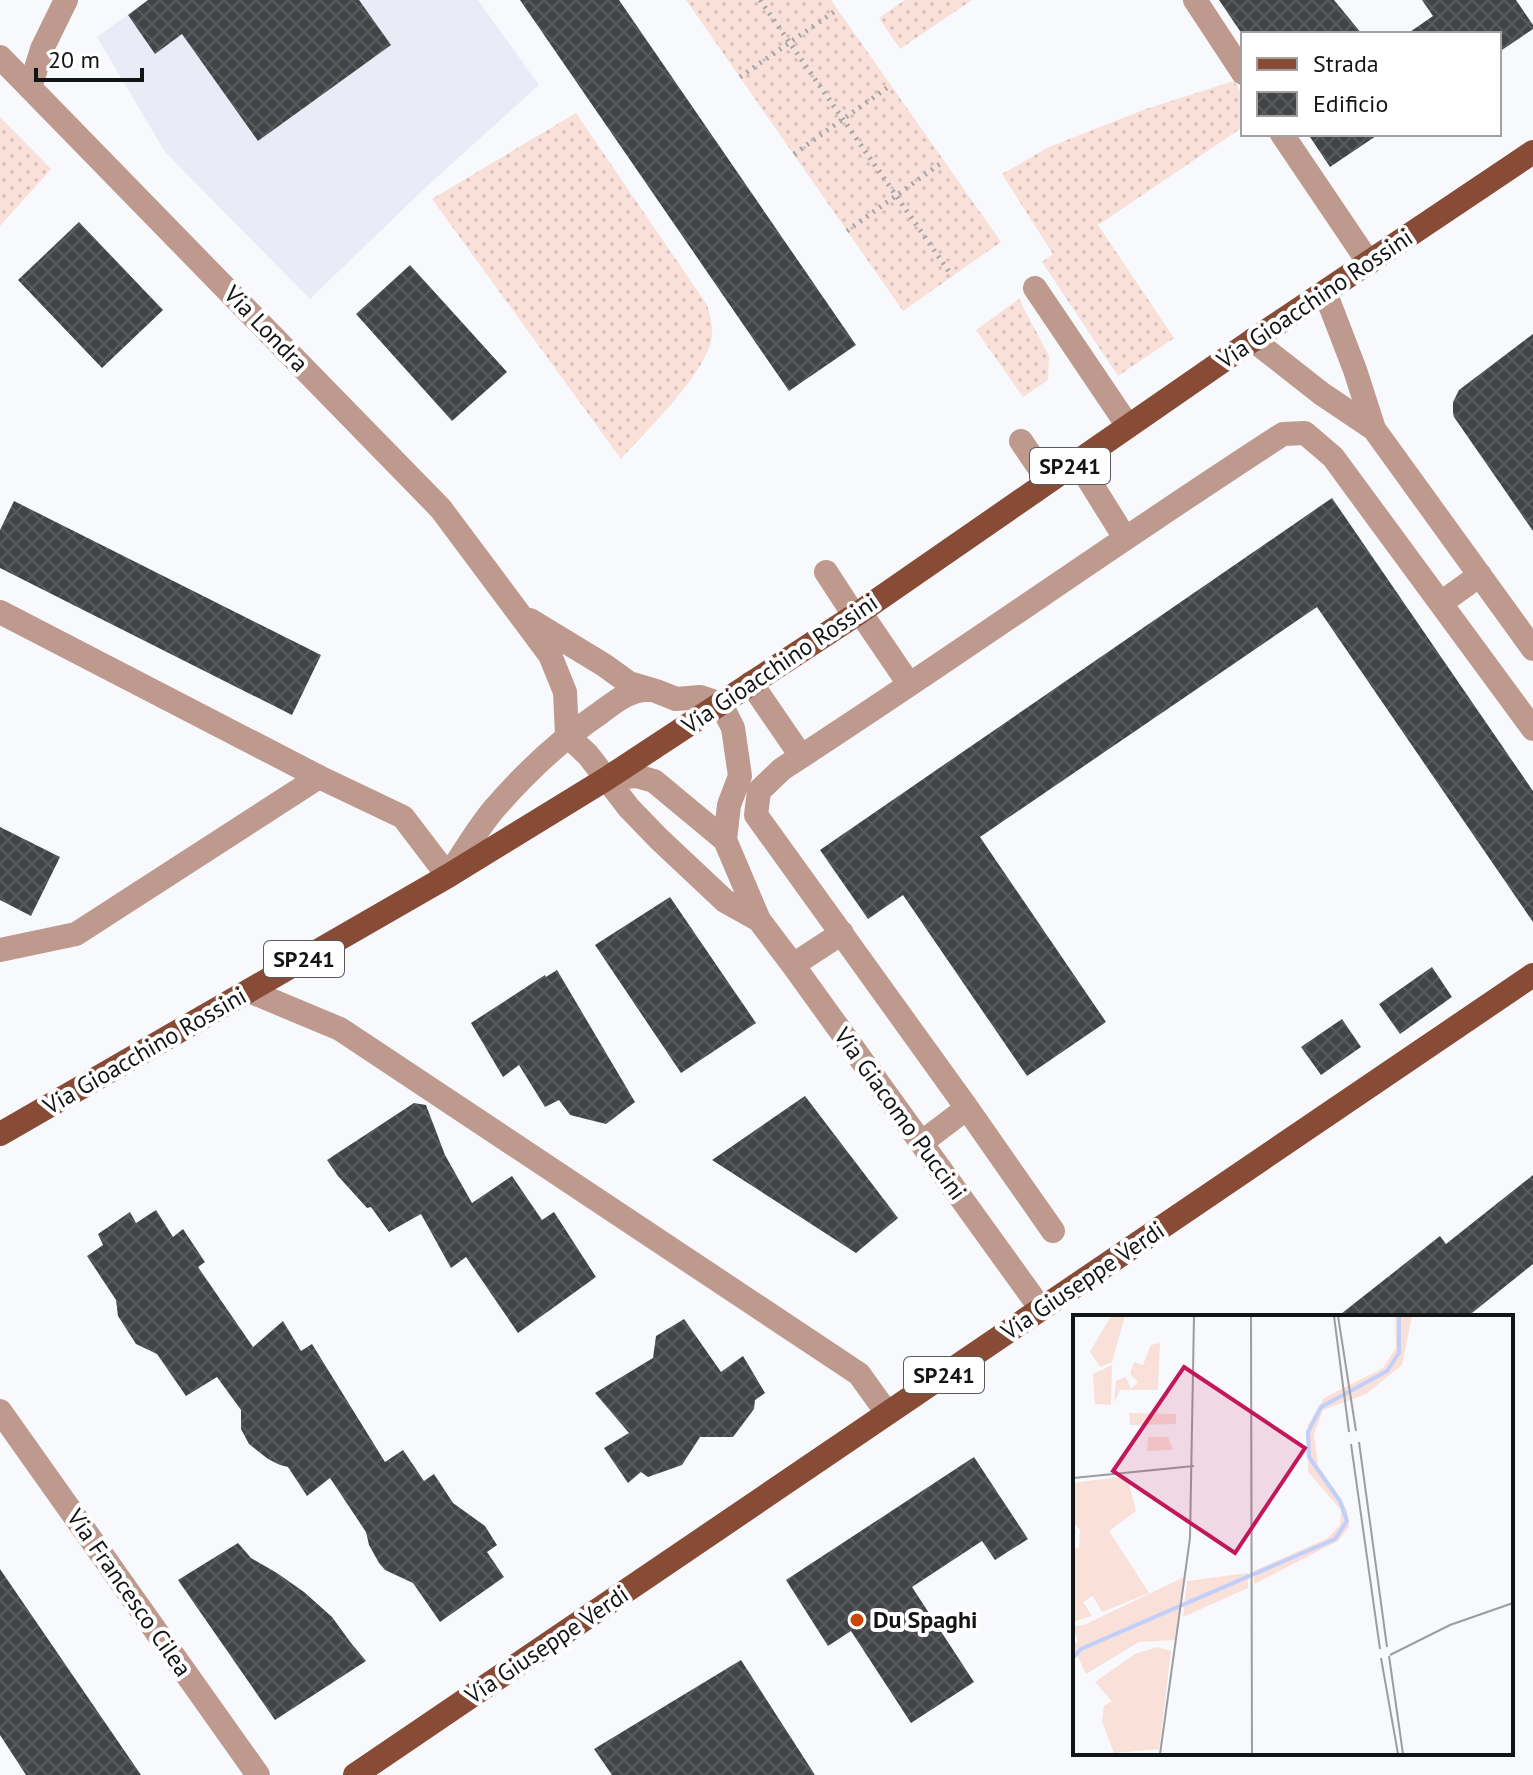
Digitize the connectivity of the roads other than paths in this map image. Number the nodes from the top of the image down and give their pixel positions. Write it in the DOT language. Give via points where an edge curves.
graph roads {
  1 [pos="66,0"];
  2 [pos="1195,0"];
  3 [pos="0,57"];
  4 [pos="1241,70"];
  5 [pos="30,88"];
  6 [pos="1283,136"];
  7 [pos="1533,152"];
  8 [pos="1369,263"];
  9 [pos="1035,288"];
  10 [pos="1325,292"];
  11 [pos="1253,340"];
  12 [pos="1128,426"];
  13 [pos="1374,429"];
  14 [pos="1021,441"];
  15 [pos="1077,461"];
  16 [pos="1048,481"];
  17 [pos="1125,538"];
  18 [pos="826,572"];
  19 [pos="1480,575"];
  20 [pos="1441,603"];
  21 [pos="0,612"];
  22 [pos="518,613"];
  23 [pos="857,614"];
  24 [pos="1533,649"];
  25 [pos="751,683"];
  26 [pos="909,684"];
  27 [pos="656,691"];
  28 [pos="721,704"];
  29 [pos="1533,729"];
  30 [pos="567,735"];
  31 [pos="801,756"];
  32 [pos="319,777"];
  33 [pos="606,779"];
  34 [pos="725,840"];
  35 [pos="448,876"];
  36 [pos="759,920"];
  37 [pos="842,933"];
  38 [pos="0,950"];
  39 [pos="793,965"];
  40 [pos="1533,975"];
  41 [pos="249,991"];
  42 [pos="967,1108"];
  43 [pos="0,1134"];
  44 [pos="921,1143"];
  45 [pos="1053,1231"];
  46 [pos="1041,1309"];
  47 [pos="0,1411"];
  48 [pos="887,1413"];
  49 [pos="258,1775"];
  50 [pos="355,1775"];
  1 -- 5 [label="street"];
  2 -- 4 [label="street"];
  3 -- 5 [label="street, Via Londra"];
  5 -- 22 [label="street, Via Londra" via="441,509"];
  6 -- 8 [label="street"];
  7 -- 8 [label="main road, Via Gioacchino Rossini / SP241"];
  8 -- 10 [label="main road, Via Gioacchino Rossini / SP241"];
  9 -- 12 [label="street"];
  10 -- 11 [label="main road, Via Gioacchino Rossini / SP241"];
  10 -- 13 [label="street"];
  11 -- 12 [label="main road, Via Gioacchino Rossini / SP241"];
  11 -- 13 [label="street"];
  12 -- 15 [label="main road, Via Gioacchino Rossini / SP241"];
  13 -- 19 [label="street"];
  14 -- 16 [label="street"];
  15 -- 16 [label="main road, Via Gioacchino Rossini / SP241"];
  15 -- 17 [label="street"];
  16 -- 23 [label="main road, Via Gioacchino Rossini / SP241"];
  17 -- 20 [label="street" via="1283,434 1305,433 1333,457"];
  17 -- 26 [label="street"];
  18 -- 23 [label="street"];
  19 -- 20 [label="street"];
  19 -- 24 [label="street"];
  20 -- 29 [label="street"];
  21 -- 32 [label="street"];
  22 -- 27 [label="street, Via Londra" via="629,683"];
  22 -- 30 [label="street, Via Londra" via="550,655 565,692"];
  23 -- 25 [label="main road, Via Gioacchino Rossini / SP241"];
  23 -- 26 [label="street"];
  25 -- 28 [label="main road, Via Gioacchino Rossini / SP241"];
  25 -- 31 [label="street"];
  26 -- 31 [label="street"];
  27 -- 28 [label="street, Via Londra"];
  27 -- 30 [label="street" via="639,690 619,699"];
  28 -- 33 [label="main road, Via Gioacchino Rossini / SP241"];
  28 -- 34 [label="street" via="733,728 740,776 729,805"];
  30 -- 33 [label="street"];
  30 -- 35 [label="street" via="493,810"];
  31 -- 37 [label="street" via="759,791 756,815"];
  32 -- 35 [label="street" via="403,817"];
  32 -- 38 [label="street" via="76,934"];
  33 -- 34 [label="street, Via Giacomo Puccini" via="636,776 654,781"];
  33 -- 35 [label="main road, Via Gioacchino Rossini / SP241"];
  33 -- 36 [label="street, Via Giacomo Puccini" via="649,829 725,901"];
  34 -- 36 [label="street, Via Giacomo Puccini"];
  35 -- 41 [label="main road, Via Gioacchino Rossini / SP241"];
  36 -- 39 [label="street, Via Giacomo Puccini"];
  37 -- 39 [label="street"];
  37 -- 42 [label="street"];
  39 -- 44 [label="street, Via Giacomo Puccini"];
  40 -- 46 [label="main road, Via Giuseppe Verdi / SP241"];
  41 -- 43 [label="main road, Via Gioacchino Rossini / SP241"];
  41 -- 48 [label="street" via="340,1029 859,1374"];
  42 -- 44 [label="street"];
  42 -- 45 [label="street"];
  44 -- 46 [label="street, Via Giacomo Puccini"];
  46 -- 48 [label="main road, Via Giuseppe Verdi / SP241"];
  47 -- 49 [label="street, Via Francesco Cilea"];
  48 -- 50 [label="main road, Via Giuseppe Verdi / SP241"];
}
